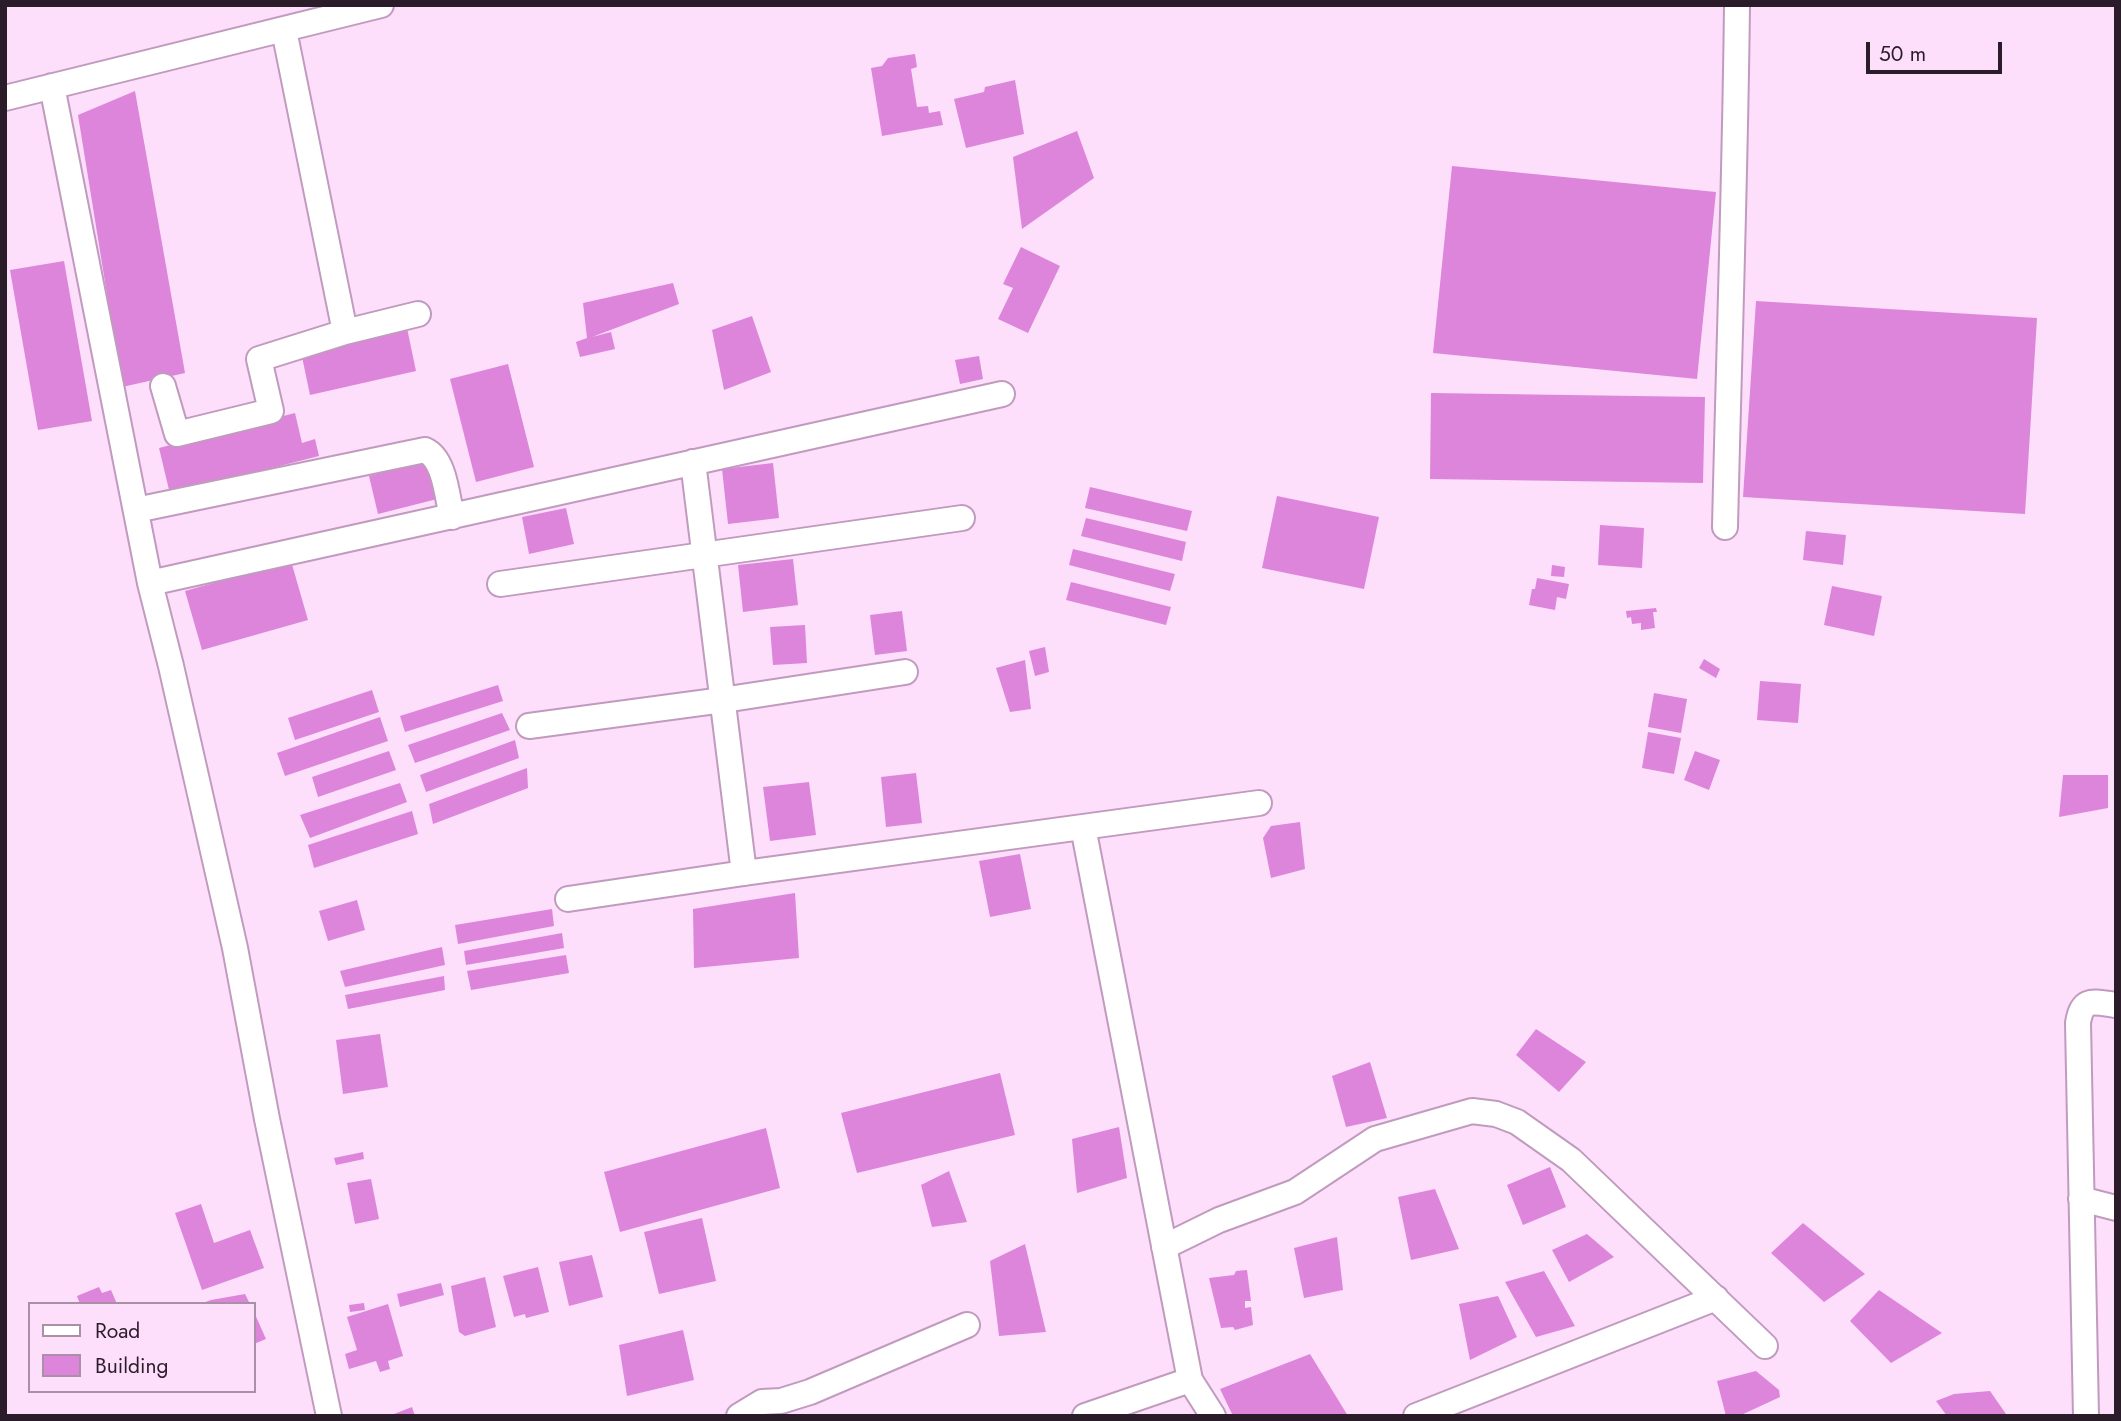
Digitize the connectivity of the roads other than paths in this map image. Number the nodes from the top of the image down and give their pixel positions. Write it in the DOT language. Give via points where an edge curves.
graph roads {
  1 [pos="381,5"];
  2 [pos="1737,5"];
  3 [pos="284,30"];
  4 [pos="52,86"];
  5 [pos="5,97"];
  6 [pos="418,314"];
  7 [pos="345,332"];
  8 [pos="163,386"];
  9 [pos="1002,394"];
  10 [pos="692,462"];
  11 [pos="136,510"];
  12 [pos="452,517"];
  13 [pos="962,518"];
  14 [pos="1725,527"];
  15 [pos="704,553"];
  16 [pos="150,583"];
  17 [pos="500,584"];
  18 [pos="905,672"];
  19 [pos="723,700"];
  20 [pos="529,726"];
  21 [pos="1259,803"];
  22 [pos="1083,827"];
  23 [pos="744,873"];
  24 [pos="568,900"];
  25 [pos="2116,1005"];
  26 [pos="2081,1199"];
  27 [pos="2116,1208"];
  28 [pos="1164,1247"];
  29 [pos="1716,1298"];
  30 [pos="967,1325"];
  31 [pos="1765,1346"];
  32 [pos="1190,1380"];
  33 [pos="329,1416"];
  34 [pos="738,1416"];
  35 [pos="1085,1416"];
  36 [pos="1213,1416"];
  37 [pos="1416,1416"];
  38 [pos="2086,1416"];
  1 -- 3 [label="street"];
  2 -- 14 [label="street"];
  3 -- 4 [label="street"];
  3 -- 7 [label="street"];
  4 -- 5 [label="street"];
  4 -- 11 [label="street"];
  6 -- 7 [label="street"];
  7 -- 8 [label="street" via="259,359 271,411 177,433"];
  9 -- 10 [label="street"];
  10 -- 12 [label="street"];
  10 -- 15 [label="street"];
  11 -- 12 [label="street" via="425,450 434,454 440,466"];
  11 -- 16 [label="street"];
  12 -- 16 [label="street"];
  13 -- 15 [label="street"];
  15 -- 17 [label="street"];
  15 -- 19 [label="street"];
  16 -- 33 [label="street" via="235,948"];
  18 -- 19 [label="street"];
  19 -- 20 [label="street"];
  19 -- 23 [label="street"];
  21 -- 22 [label="street"];
  22 -- 23 [label="street"];
  22 -- 28 [label="street"];
  23 -- 24 [label="street"];
  25 -- 26 [label="street" via="2094,1002 2080,1009"];
  26 -- 27 [label="street"];
  26 -- 38 [label="street"];
  28 -- 29 [label="street" via="1219,1220 1295,1192 1375,1139 1472,1111 1517,1122 1571,1160"];
  28 -- 32 [label="street"];
  29 -- 31 [label="street"];
  29 -- 37 [label="street"];
  30 -- 34 [label="street" via="810,1392 762,1402"];
  32 -- 35 [label="street"];
  32 -- 36 [label="street"];
}
